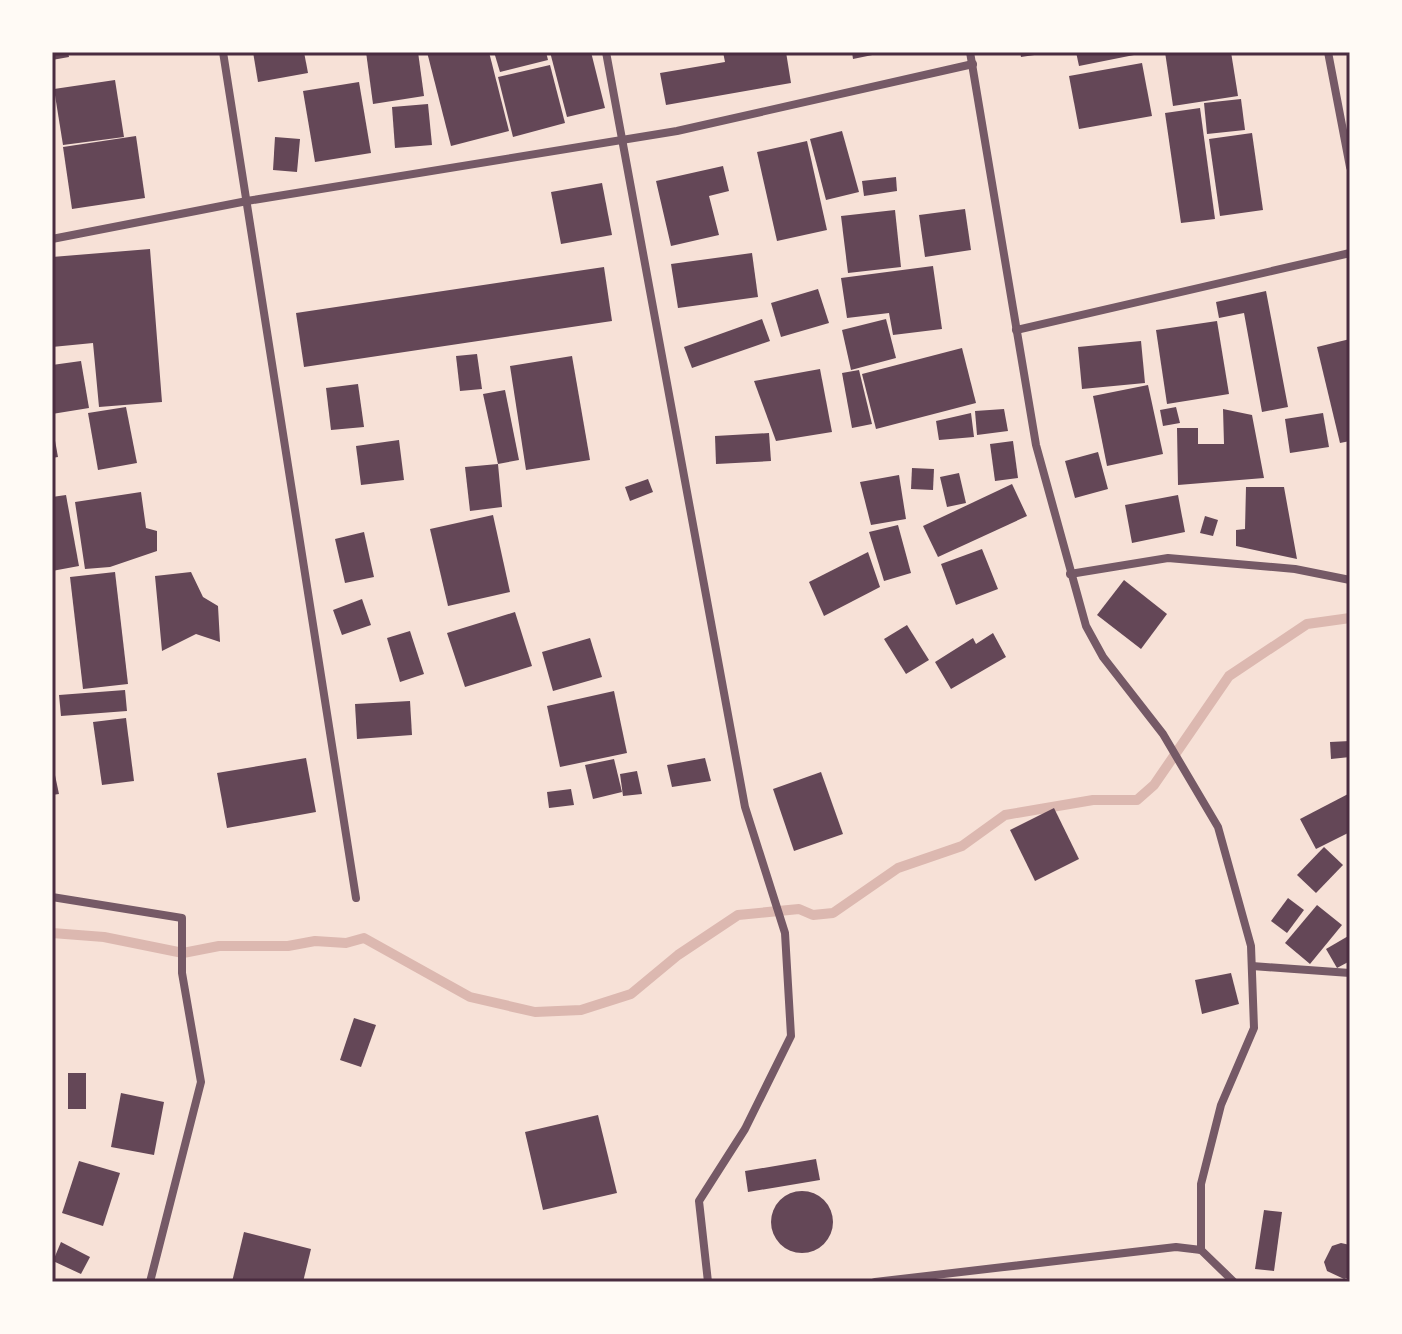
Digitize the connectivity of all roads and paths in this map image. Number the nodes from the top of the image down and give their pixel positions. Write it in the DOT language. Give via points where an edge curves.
graph roads {
  1 [pos="223,52"];
  2 [pos="606,52"];
  3 [pos="970,52"];
  4 [pos="1328,52"];
  5 [pos="973,64"];
  6 [pos="621,140"];
  7 [pos="1350,167"];
  8 [pos="247,201"];
  9 [pos="52,239"];
  10 [pos="1350,253"];
  11 [pos="1016,330"];
  12 [pos="1070,574"];
  13 [pos="1350,580"];
  14 [pos="52,897"];
  15 [pos="356,898"];
  16 [pos="1252,966"];
  17 [pos="1350,973"];
  18 [pos="1201,1250"];
  19 [pos="150,1282"];
  20 [pos="708,1282"];
  21 [pos="875,1282"];
  22 [pos="1234,1282"];
  1 -- 8 [label="street"];
  2 -- 6 [label="street"];
  3 -- 5 [label="street"];
  4 -- 7 [label="street"];
  5 -- 6 [label="street"];
  5 -- 11 [label="street"];
  6 -- 8 [label="street"];
  6 -- 20 [label="street" via="745,807 785,933 791,1036 745,1129 699,1201"];
  8 -- 9 [label="street"];
  8 -- 15 [label="street"];
  10 -- 11 [label="street"];
  11 -- 12 [label="street" via="1036,445"];
  12 -- 13 [label="street" via="1168,558 1295,569"];
  12 -- 16 [label="street" via="1086,626 1103,657 1163,734 1218,827"];
  14 -- 19 [label="street" via="182,918 182,973 201,1082"];
  16 -- 17 [label="street"];
  16 -- 18 [label="street" via="1254,1028 1221,1105 1201,1184"];
  18 -- 21 [label="street" via="1176,1247"];
  18 -- 22 [label="street"];
}
